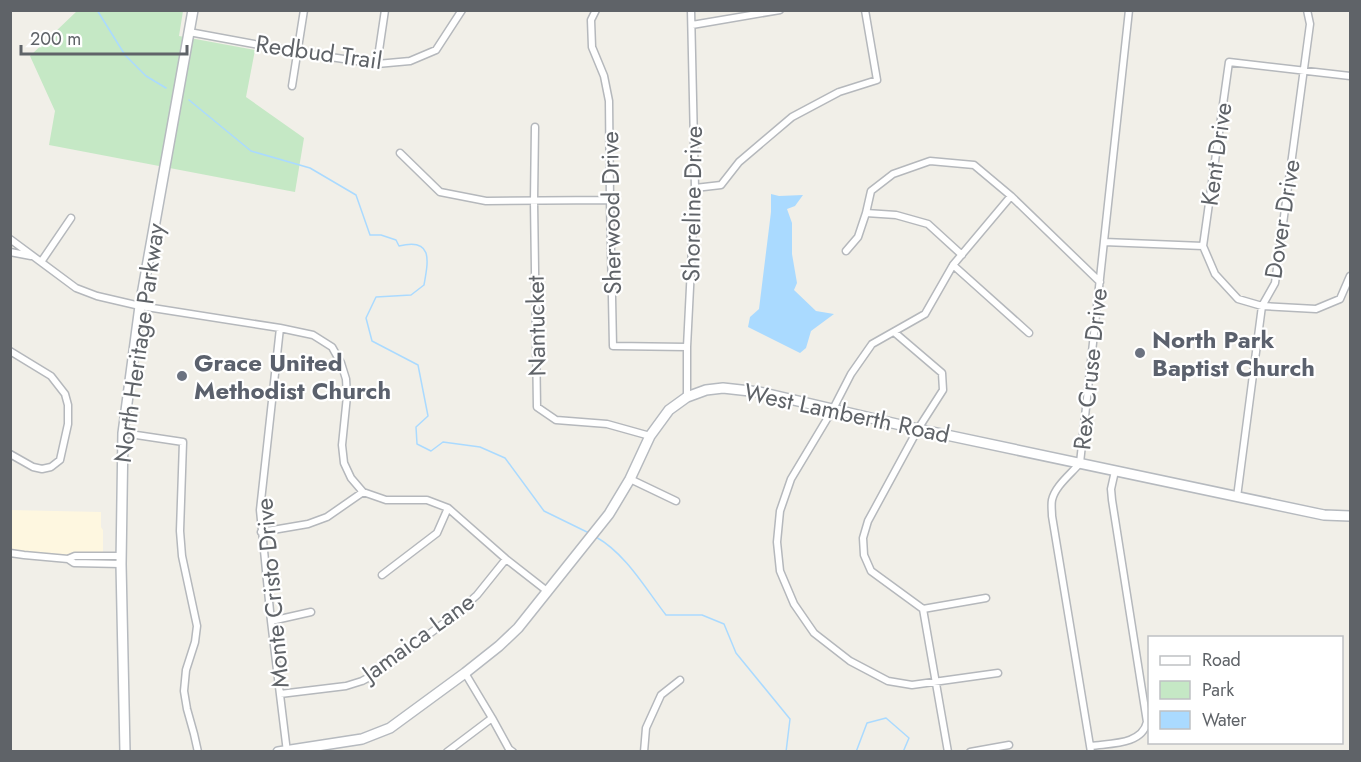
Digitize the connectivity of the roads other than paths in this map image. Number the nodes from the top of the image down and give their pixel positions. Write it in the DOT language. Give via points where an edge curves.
graph roads {
  1 [pos="193,10"];
  2 [pos="304,10"];
  3 [pos="385,10"];
  4 [pos="462,10"];
  5 [pos="596,10"];
  6 [pos="691,10"];
  7 [pos="780,10"];
  8 [pos="865,10"];
  9 [pos="1129,10"];
  10 [pos="1307,10"];
  11 [pos="692,25"];
  12 [pos="189,32"];
  13 [pos="297,52"];
  14 [pos="377,64"];
  15 [pos="1304,71"];
  16 [pos="1350,76"];
  17 [pos="292,86"];
  18 [pos="535,127"];
  19 [pos="400,153"];
  20 [pos="696,188"];
  21 [pos="1011,196"];
  22 [pos="610,200"];
  23 [pos="534,201"];
  24 [pos="866,213"];
  25 [pos="71,218"];
  26 [pos="10,239"];
  27 [pos="1104,242"];
  28 [pos="1203,246"];
  29 [pos="846,251"];
  30 [pos="10,252"];
  31 [pos="962,255"];
  32 [pos="33,256"];
  33 [pos="41,262"];
  34 [pos="953,265"];
  35 [pos="1350,276"];
  36 [pos="1100,282"];
  37 [pos="140,306"];
  38 [pos="1262,306"];
  39 [pos="280,328"];
  40 [pos="894,332"];
  41 [pos="1029,333"];
  42 [pos="687,347"];
  43 [pos="10,351"];
  44 [pos="687,397"];
  45 [pos="833,409"];
  46 [pos="918,429"];
  47 [pos="123,433"];
  48 [pos="650,436"];
  49 [pos="10,454"];
  50 [pos="1080,463"];
  51 [pos="1115,471"];
  52 [pos="630,479"];
  53 [pos="363,492"];
  54 [pos="1238,497"];
  55 [pos="676,501"];
  56 [pos="448,507"];
  57 [pos="1350,516"];
  58 [pos="261,532"];
  59 [pos="10,553"];
  60 [pos="506,559"];
  61 [pos="121,560"];
  62 [pos="382,575"];
  63 [pos="547,591"];
  64 [pos="986,598"];
  65 [pos="923,609"];
  66 [pos="311,612"];
  67 [pos="271,621"];
  68 [pos="998,673"];
  69 [pos="465,674"];
  70 [pos="680,680"];
  71 [pos="937,682"];
  72 [pos="280,694"];
  73 [pos="492,718"];
  74 [pos="1009,745"];
  75 [pos="1091,749"];
  76 [pos="284,751"];
  77 [pos="125,752"];
  78 [pos="198,752"];
  79 [pos="447,752"];
  80 [pos="513,752"];
  81 [pos="644,752"];
  82 [pos="948,752"];
  83 [pos="970,752"];
  1 -- 12 [label="street, North Heritage Parkway"];
  2 -- 13 [label="street"];
  3 -- 14 [label="street"];
  4 -- 14 [label="street, Redbud Trail" via="436,50 410,61"];
  5 -- 22 [label="street, Sherwood Drive" via="591,20 592,47 609,101"];
  6 -- 11 [label="street, Shoreline Drive"];
  7 -- 11 [label="street"];
  8 -- 20 [label="street" via="877,80 839,92 792,117 739,162 721,185"];
  9 -- 27 [label="street, Rex Cruse Drive"];
  10 -- 15 [label="street, Dover Drive" via="1310,24"];
  11 -- 20 [label="street, Shoreline Drive"];
  12 -- 13 [label="street, Redbud Trail"];
  12 -- 37 [label="street, North Heritage Parkway"];
  13 -- 14 [label="street, Redbud Trail"];
  13 -- 17 [label="street"];
  15 -- 16 [label="street"];
  15 -- 28 [label="street, Kent Drive" via="1229,62"];
  15 -- 38 [label="street, Dover Drive" via="1275,283"];
  18 -- 23 [label="street, Nantucket"];
  19 -- 23 [label="street" via="440,192 486,201"];
  20 -- 42 [label="street, Shoreline Drive"];
  21 -- 24 [label="street" via="974,165 930,161 893,174 871,190"];
  21 -- 31 [label="street"];
  21 -- 36 [label="street"];
  22 -- 23 [label="street"];
  22 -- 42 [label="street, Sherwood Drive" via="614,346"];
  23 -- 48 [label="street, Nantucket" via="537,407 556,420 607,424"];
  24 -- 29 [label="street" via="858,237"];
  24 -- 31 [label="street" via="896,215 928,224"];
  25 -- 33 [label="street"];
  26 -- 32 [label="street"];
  27 -- 28 [label="street"];
  27 -- 36 [label="street, Rex Cruse Drive"];
  28 -- 38 [label="street" via="1215,274 1238,299"];
  30 -- 32 [label="street"];
  31 -- 34 [label="street"];
  32 -- 33 [label="street"];
  33 -- 37 [label="street" via="76,288"];
  34 -- 40 [label="street" via="925,314"];
  34 -- 41 [label="street"];
  35 -- 38 [label="street" via="1340,299 1316,309"];
  36 -- 50 [label="street, Rex Cruse Drive"];
  37 -- 39 [label="street"];
  37 -- 47 [label="street, North Heritage Parkway"];
  38 -- 54 [label="street, Dover Drive"];
  39 -- 53 [label="street" via="313,335 332,347 341,363 347,396 344,463"];
  39 -- 58 [label="street, Monte Cristo Drive" via="260,510"];
  40 -- 45 [label="street" via="872,344 850,374"];
  40 -- 46 [label="street" via="942,373 943,390"];
  42 -- 44 [label="street, Shoreline Drive"];
  43 -- 49 [label="street" via="51,376 68,405 60,460 42,469"];
  44 -- 45 [label="street, West Lamberth Road" via="723,387"];
  44 -- 48 [label="street, West Lamberth Road" via="669,410"];
  45 -- 46 [label="street, West Lamberth Road"];
  45 -- 71 [label="street" via="791,479 780,511 780,571 794,604 814,633 850,662 888,681 912,685"];
  46 -- 50 [label="street, West Lamberth Road"];
  46 -- 65 [label="street" via="868,521 864,555 871,571"];
  47 -- 61 [label="street, North Heritage Parkway"];
  47 -- 78 [label="street" via="183,442 180,539 197,626 184,691"];
  48 -- 52 [label="street, West Lamberth Road"];
  50 -- 51 [label="street, West Lamberth Road"];
  50 -- 75 [label="street, Rex Cruse Drive" via="1054,495 1052,516"];
  51 -- 54 [label="street, West Lamberth Road"];
  51 -- 75 [label="street" via="1112,500 1147,722 1142,734 1134,739"];
  52 -- 55 [label="street"];
  52 -- 63 [label="street, West Lamberth Road" via="609,514"];
  53 -- 56 [label="street" via="386,500 427,500"];
  53 -- 58 [label="street" via="327,517"];
  54 -- 57 [label="street, West Lamberth Road" via="1324,515"];
  56 -- 60 [label="street"];
  56 -- 62 [label="street" via="437,532"];
  58 -- 67 [label="street, Monte Cristo Drive"];
  59 -- 61 [label="street"];
  60 -- 63 [label="street"];
  60 -- 72 [label="street, Jamaica Lane" via="456,614 362,681"];
  61 -- 77 [label="street, North Heritage Parkway"];
  63 -- 69 [label="street, West Lamberth Road" via="518,628"];
  64 -- 65 [label="street"];
  65 -- 71 [label="street"];
  66 -- 67 [label="street"];
  67 -- 72 [label="street, Monte Cristo Drive"];
  68 -- 71 [label="street"];
  69 -- 73 [label="street"];
  69 -- 76 [label="street, West Lamberth Road" via="390,728 362,739"];
  70 -- 81 [label="street" via="661,695 646,728"];
  71 -- 82 [label="street"];
  72 -- 76 [label="street, Monte Cristo Drive"];
  73 -- 79 [label="street"];
  73 -- 80 [label="street"];
  74 -- 83 [label="street"];
}
